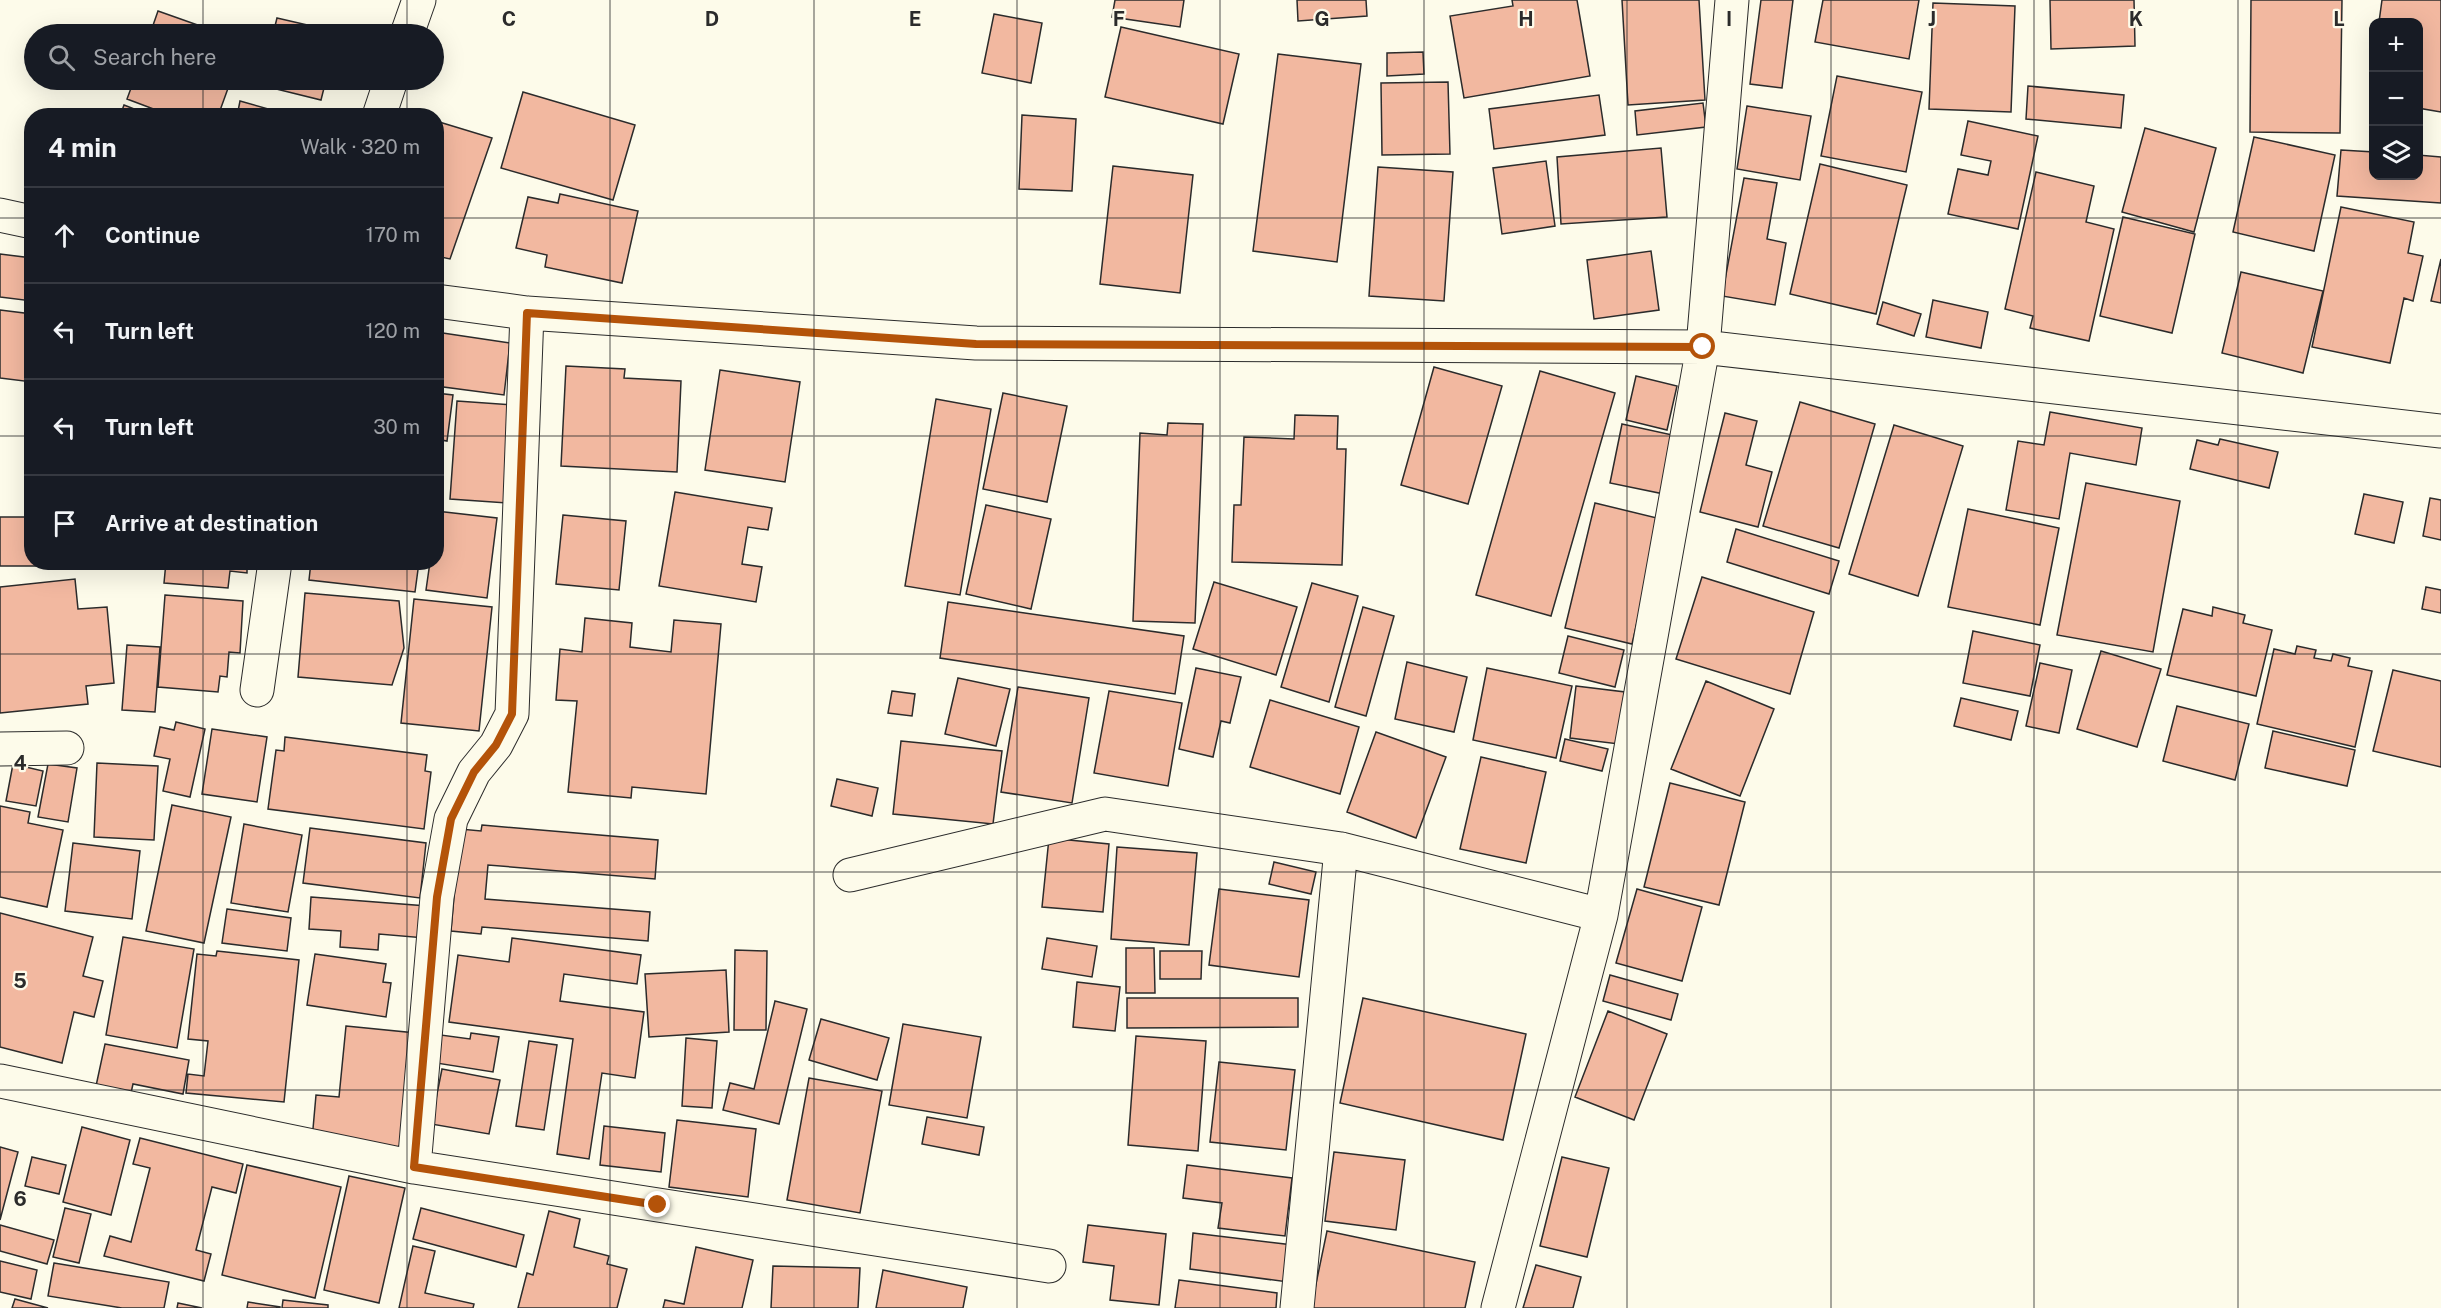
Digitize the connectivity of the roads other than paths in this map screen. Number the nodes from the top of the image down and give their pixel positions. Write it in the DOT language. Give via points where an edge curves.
graph roads {
  1 [pos="419,0"];
  2 [pos="1732,0"];
  3 [pos="411,24"];
  4 [pos="388,90"];
  5 [pos="382,108"];
  6 [pos="0,215"];
  7 [pos="24,220"];
  8 [pos="444,302"];
  9 [pos="527,313"];
  10 [pos="1703,347"];
  11 [pos="2441,431"];
  12 [pos="274,570"];
  13 [pos="257,690"];
  14 [pos="67,748"];
  15 [pos="0,749"];
  16 [pos="1341,849"];
  17 [pos="850,875"];
  18 [pos="1601,915"];
  19 [pos="0,1080"];
  20 [pos="414,1167"];
  21 [pos="1049,1266"];
  22 [pos="1297,1308"];
  23 [pos="1498,1308"];
  1 -- 3 [label="street"];
  2 -- 10 [label="street"];
  4 -- 5 [label="street"];
  6 -- 7 [label="street"];
  8 -- 9 [label="street"];
  9 -- 10 [label="street" via="976,344"];
  9 -- 20 [label="street" via="512,714 496,745 474,772 451,819 437,897"];
  10 -- 11 [label="street"];
  10 -- 18 [label="street"];
  12 -- 13 [label="street"];
  14 -- 15 [label="street"];
  16 -- 17 [label="street" via="1105,814"];
  16 -- 18 [label="street"];
  16 -- 22 [label="street"];
  18 -- 23 [label="street"];
  19 -- 20 [label="street"];
  20 -- 21 [label="street"];
}
